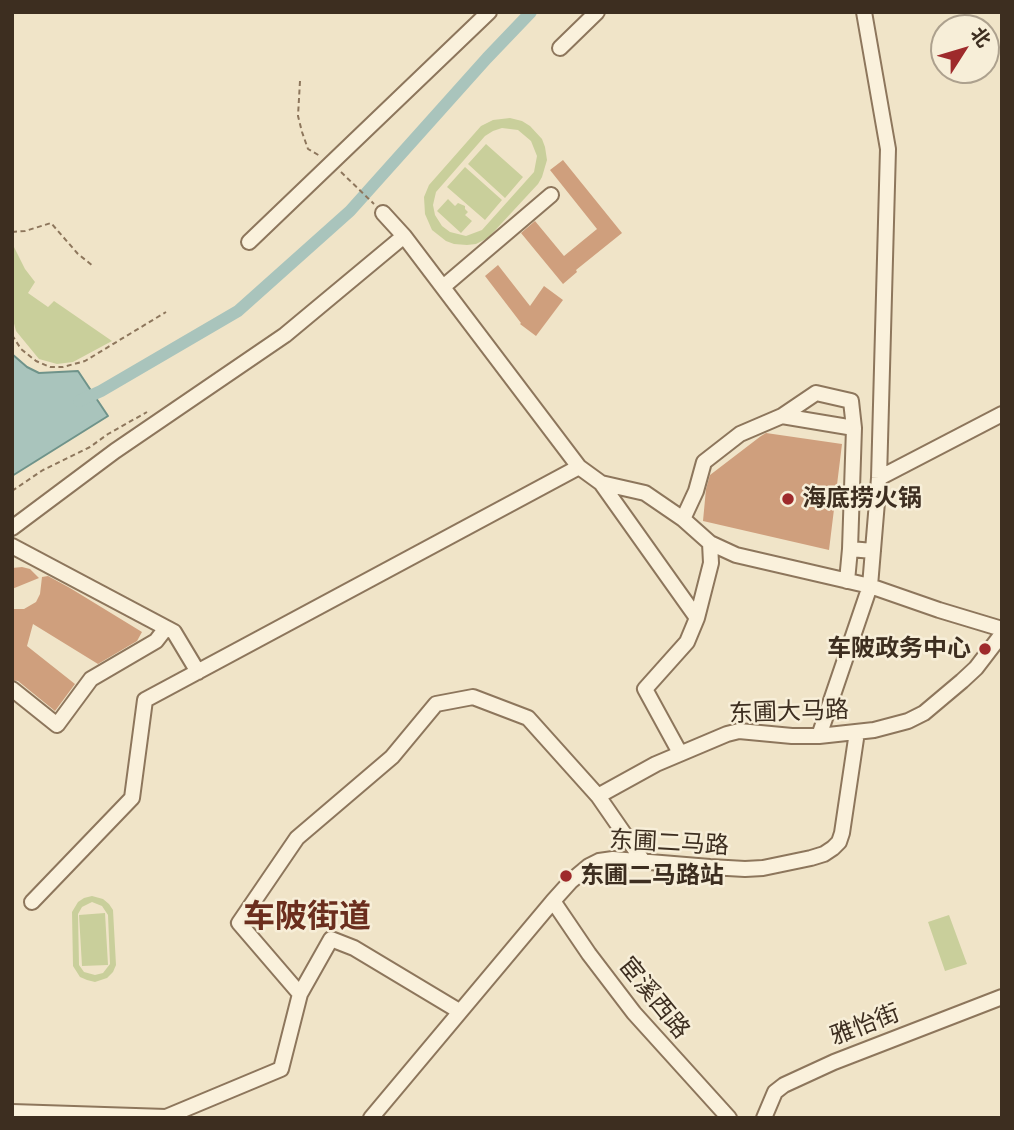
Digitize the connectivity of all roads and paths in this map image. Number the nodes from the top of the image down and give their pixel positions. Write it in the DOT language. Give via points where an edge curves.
graph roads {
  1 [pos="489,12"];
  2 [pos="597,12"];
  3 [pos="864,12"];
  4 [pos="560,48"];
  5 [pos="300,81"];
  6 [pos="337,168"];
  7 [pos="551,195"];
  8 [pos="383,213"];
  9 [pos="12,232"];
  10 [pos="404,236"];
  11 [pos="249,242"];
  12 [pos="93,266"];
  13 [pos="443,287"];
  14 [pos="166,312"];
  15 [pos="12,335"];
  16 [pos="151,410"];
  17 [pos="1002,414"];
  18 [pos="782,416"];
  19 [pos="854,428"];
  20 [pos="579,467"];
  21 [pos="880,478"];
  22 [pos="601,483"];
  23 [pos="12,491"];
  24 [pos="683,519"];
  25 [pos="12,528"];
  26 [pos="710,543"];
  27 [pos="12,546"];
  28 [pos="850,550"];
  29 [pos="873,551"];
  30 [pos="847,581"];
  31 [pos="870,586"];
  32 [pos="697,618"];
  33 [pos="166,628"];
  34 [pos="1002,629"];
  35 [pos="1002,634"];
  36 [pos="198,672"];
  37 [pos="12,689"];
  38 [pos="858,732"];
  39 [pos="819,736"];
  40 [pos="680,753"];
  41 [pos="598,796"];
  42 [pos="643,861"];
  43 [pos="32,901"];
  44 [pos="553,901"];
  45 [pos="300,994"];
  46 [pos="1002,997"];
  47 [pos="459,1011"];
  48 [pos="12,1112"];
  49 [pos="371,1118"];
  50 [pos="729,1118"];
  51 [pos="764,1118"];
  1 -- 6 [label="street"];
  2 -- 4 [label="street"];
  3 -- 21 [label="street" via="888,149"];
  5 -- 6 [label="path" via="298,116 308,149"];
  6 -- 8 [label="path"];
  6 -- 11 [label="street"];
  7 -- 13 [label="street"];
  8 -- 10 [label="street"];
  9 -- 12 [label="path" via="51,223"];
  10 -- 13 [label="street"];
  10 -- 25 [label="street" via="285,335"];
  13 -- 20 [label="street"];
  14 -- 15 [label="path" via="85,361 63,367 36,361"];
  16 -- 23 [label="path"];
  17 -- 21 [label="street"];
  18 -- 19 [label="street"];
  18 -- 19 [label="street" via="816,393 851,401"];
  18 -- 24 [label="street" via="740,434 704,462"];
  19 -- 28 [label="street"];
  20 -- 22 [label="street"];
  20 -- 36 [label="street"];
  21 -- 29 [label="street"];
  22 -- 24 [label="street" via="645,492"];
  22 -- 32 [label="street"];
  24 -- 26 [label="street"];
  26 -- 30 [label="street" via="736,555"];
  26 -- 32 [label="street" via="711,563"];
  27 -- 33 [label="street"];
  28 -- 29 [label="street"];
  28 -- 30 [label="street"];
  29 -- 31 [label="street"];
  30 -- 31 [label="street"];
  31 -- 34 [label="street"];
  31 -- 39 [label="street"];
  32 -- 40 [label="street" via="687,642 645,689"];
  33 -- 36 [label="street" via="174,632"];
  33 -- 37 [label="street" via="156,640 91,680 57,725"];
  35 -- 38 [label="street, 东圃大马路" via="969,674 924,713 894,726"];
  36 -- 43 [label="street" via="145,700 132,798"];
  38 -- 39 [label="street, 东圃大马路"];
  38 -- 42 [label="street, 东圃二马路" via="842,833 824,854 745,869"];
  39 -- 40 [label="street, 东圃大马路" via="739,731"];
  40 -- 41 [label="street, 东圃大马路"];
  41 -- 42 [label="street"];
  41 -- 45 [label="street" via="528,719 473,697 436,704 392,757 297,838 239,923"];
  42 -- 44 [label="street, 东圃二马路" via="599,861"];
  44 -- 47 [label="street, 东圃二马路"];
  44 -- 50 [label="street, 宦溪西路" via="634,1013"];
  45 -- 47 [label="street" via="331,939"];
  45 -- 48 [label="street" via="281,1069 166,1117"];
  46 -- 51 [label="street, 雅怡街" via="784,1085 775,1092"];
  47 -- 49 [label="street, 东圃二马路"];
}
